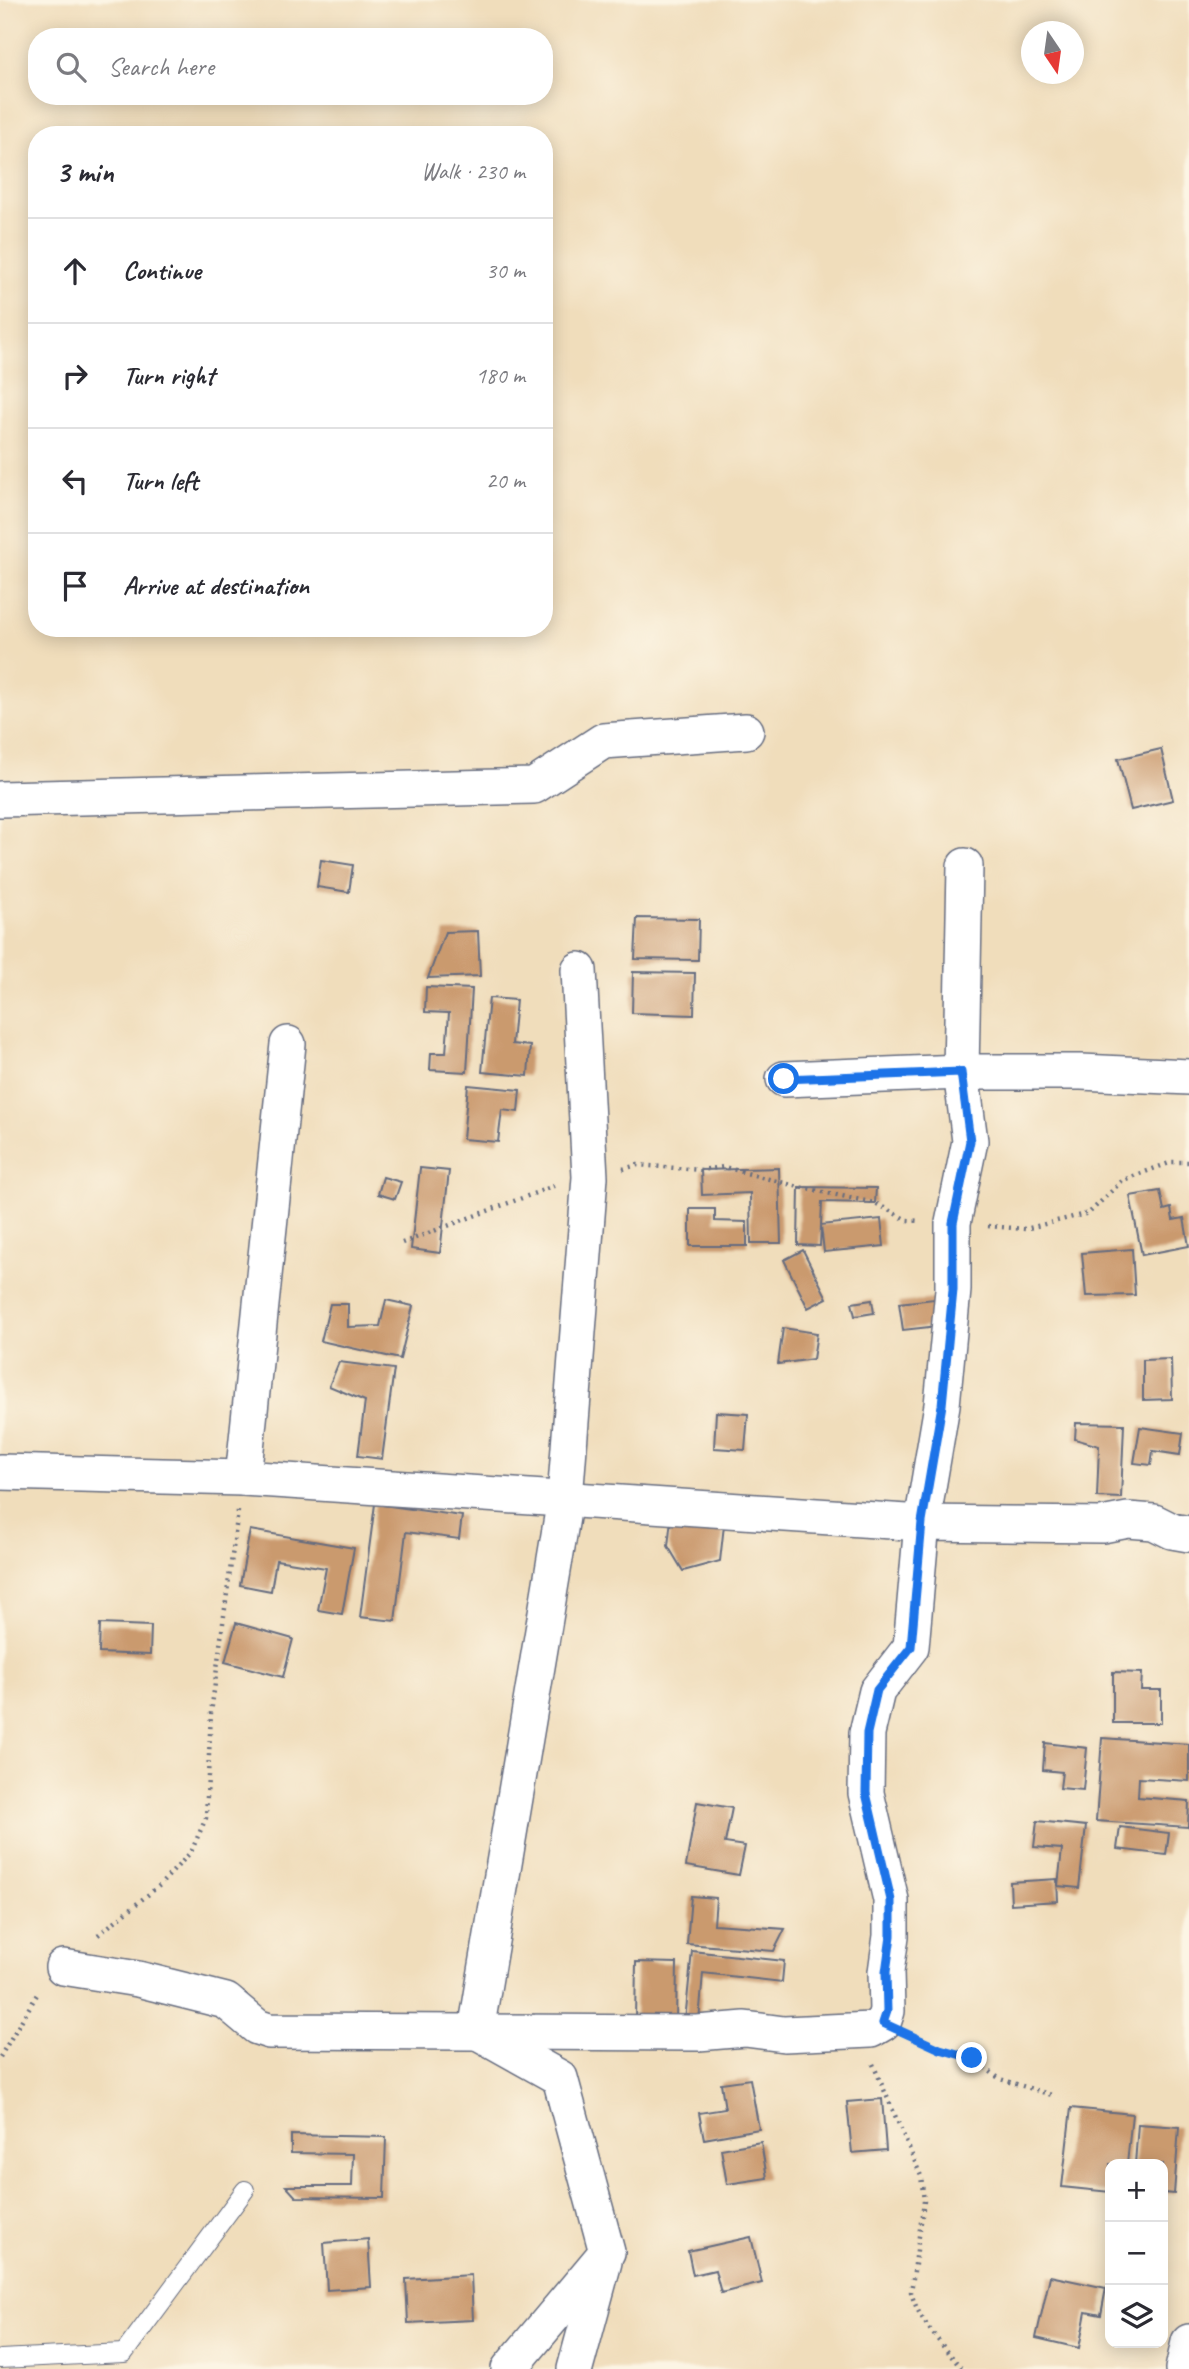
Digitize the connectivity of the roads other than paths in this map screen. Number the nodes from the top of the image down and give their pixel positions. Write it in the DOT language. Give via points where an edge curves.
graph roads {
  1 [pos="746,731"];
  2 [pos="0,799"];
  3 [pos="965,866"];
  4 [pos="579,970"];
  5 [pos="288,1044"];
  6 [pos="961,1072"];
  7 [pos="1189,1077"];
  8 [pos="784,1079"];
  9 [pos="0,1472"];
  10 [pos="243,1478"];
  11 [pos="565,1499"];
  12 [pos="922,1522"];
  13 [pos="1189,1534"];
  14 [pos="63,1967"];
  15 [pos="476,2031"];
  16 [pos="245,2190"];
  17 [pos="607,2252"];
  18 [pos="1189,2342"];
  19 [pos="0,2359"];
  20 [pos="509,2369"];
  21 [pos="575,2369"];
  22 [pos="1183,2369"];
  1 -- 2 [label="street" via="603,741 534,786"];
  3 -- 6 [label="street"];
  4 -- 11 [label="street" via="590,1177"];
  5 -- 10 [label="street"];
  6 -- 7 [label="street"];
  6 -- 8 [label="street"];
  6 -- 12 [label="street" via="970,1141 953,1223 953,1290 942,1405"];
  9 -- 10 [label="street"];
  10 -- 11 [label="street"];
  11 -- 12 [label="street"];
  11 -- 15 [label="street"];
  12 -- 13 [label="street" via="1102,1525 1128,1520 1154,1522"];
  12 -- 15 [label="street" via="911,1647 877,1690 867,1733 866,1793 891,1900 887,2011 871,2027 784,2034 745,2029 698,2033"];
  14 -- 15 [label="street" via="138,1979 226,2001 257,2027 269,2031"];
  15 -- 17 [label="street" via="560,2078"];
  16 -- 19 [label="lane" via="124,2353"];
  17 -- 20 [label="street"];
  17 -- 21 [label="street"];
  18 -- 22 [label="street"];
}
